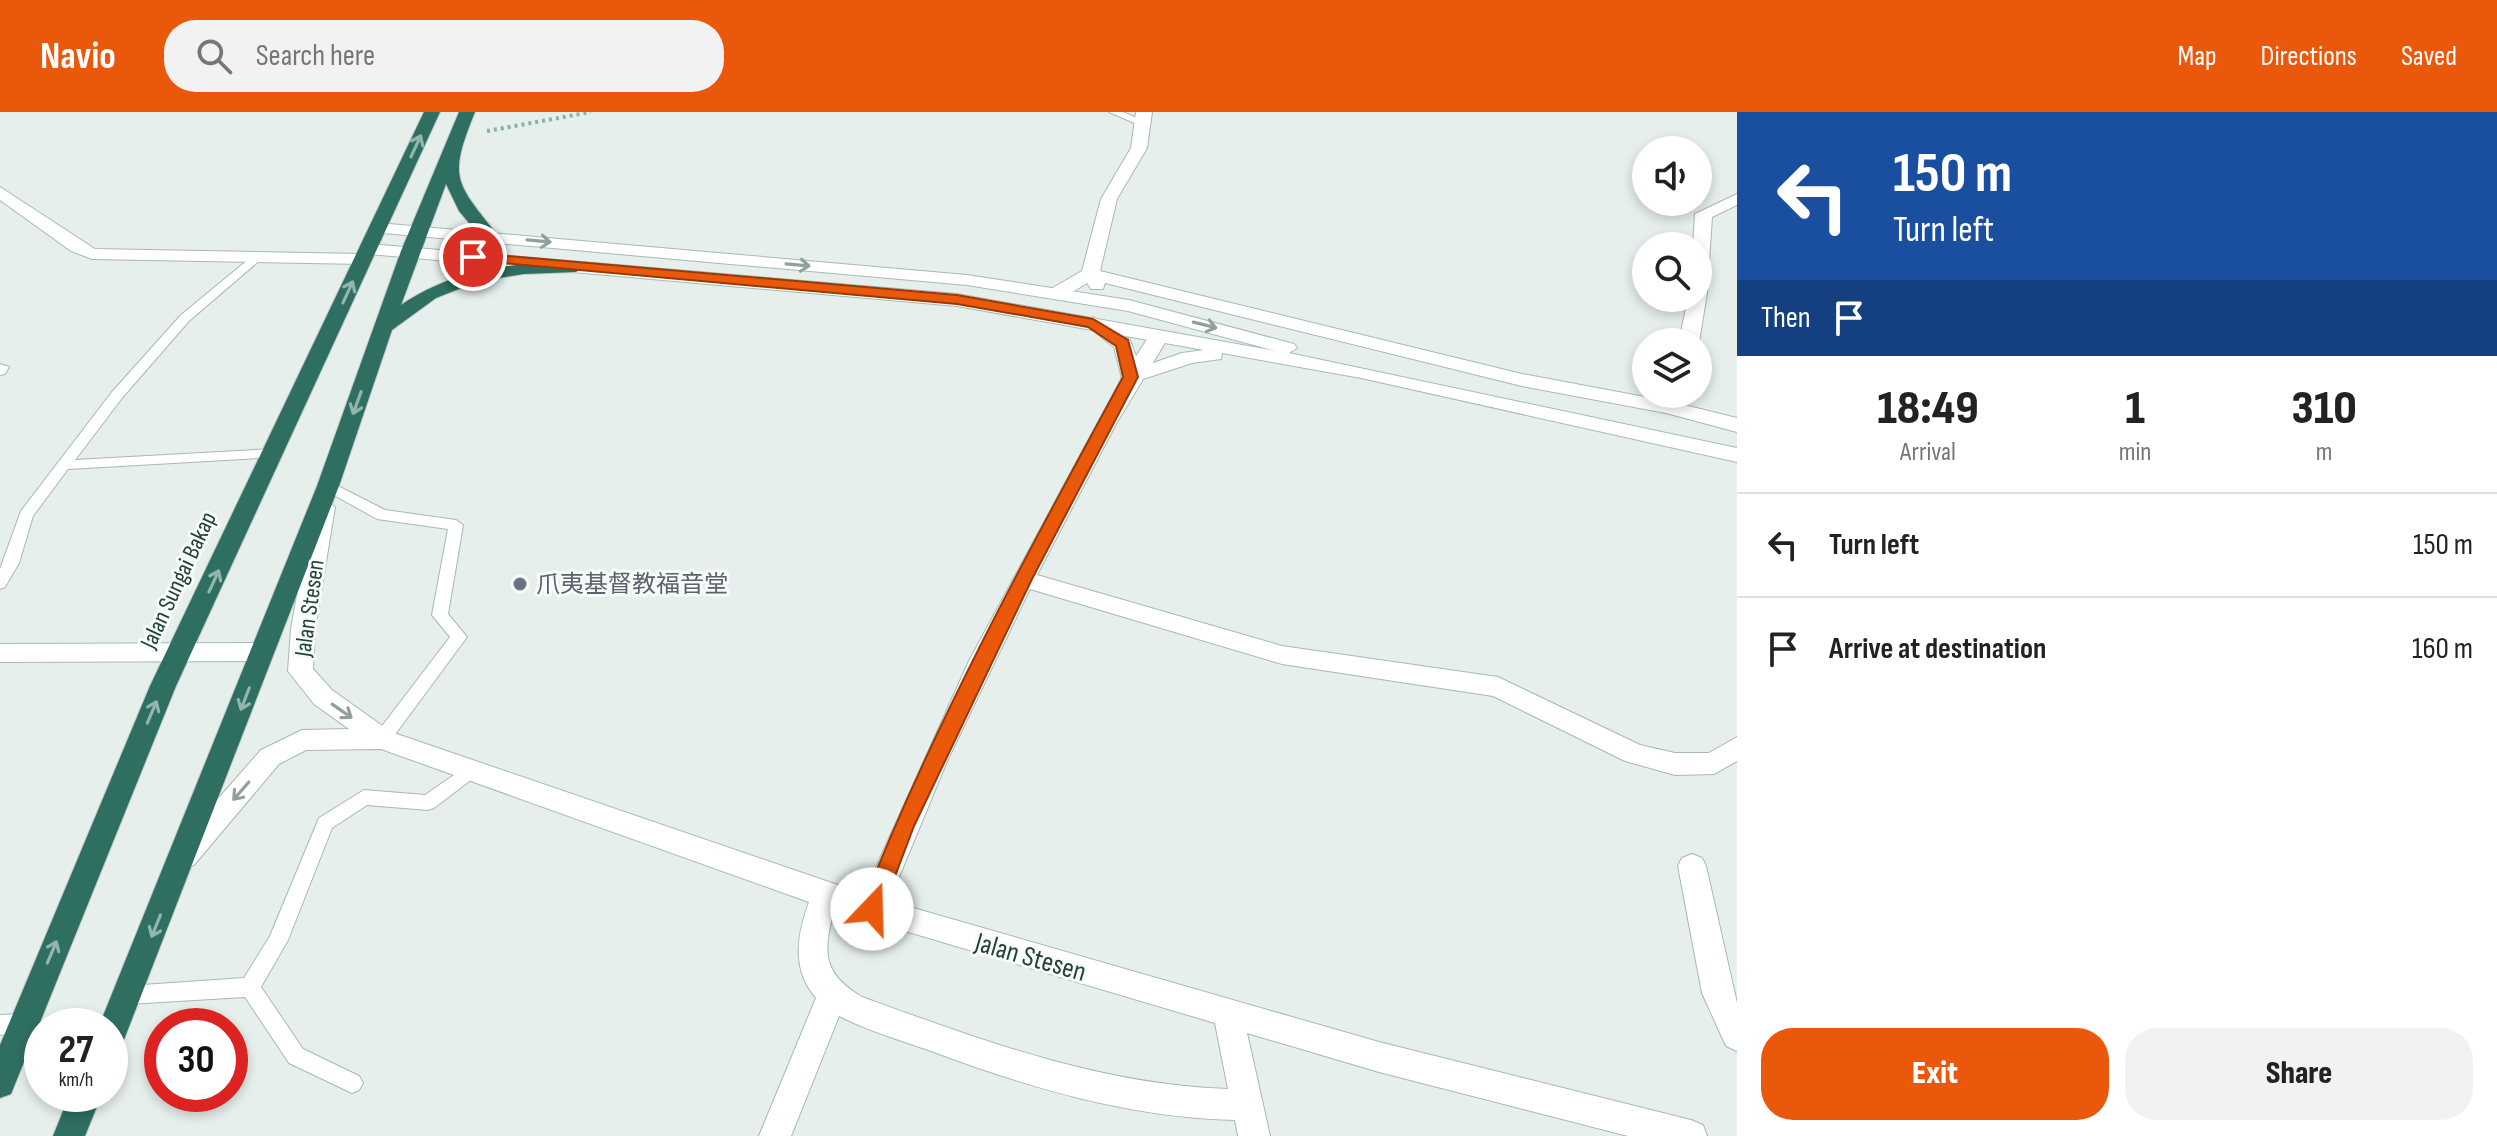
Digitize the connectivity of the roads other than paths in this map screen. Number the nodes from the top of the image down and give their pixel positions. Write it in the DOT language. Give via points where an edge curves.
graph roads {
  1 [pos="432,112"];
  2 [pos="467,112"];
  3 [pos="1114,112"];
  4 [pos="1144,117"];
  5 [pos="450,158"];
  6 [pos="0,192"];
  7 [pos="1737,199"];
  8 [pos="378,228"];
  9 [pos="421,230"];
  10 [pos="1703,232"];
  11 [pos="490,237"];
  12 [pos="410,251"];
  13 [pos="366,254"];
  14 [pos="255,258"];
  15 [pos="576,267"];
  16 [pos="1090,274"];
  17 [pos="1056,294"];
  18 [pos="1120,304"];
  19 [pos="1093,323"];
  20 [pos="383,330"];
  21 [pos="1159,336"];
  22 [pos="1244,353"];
  23 [pos="1361,372"];
  24 [pos="1131,377"];
  25 [pos="1632,395"];
  26 [pos="1691,408"];
  27 [pos="1737,425"];
  28 [pos="273,454"];
  29 [pos="1737,455"];
  30 [pos="64,465"];
  31 [pos="328,486"];
  32 [pos="1023,579"];
  33 [pos="0,583"];
  34 [pos="180,652"];
  35 [pos="262,652"];
  36 [pos="0,653"];
  37 [pos="382,739"];
  38 [pos="1737,747"];
  39 [pos="470,771"];
  40 [pos="184,857"];
  41 [pos="1692,866"];
  42 [pos="825,895"];
  43 [pos="872,909"];
  44 [pos="250,987"];
  45 [pos="128,995"];
  46 [pos="831,998"];
  47 [pos="122,1008"];
  48 [pos="1228,1014"];
  49 [pos="11,1025"];
  50 [pos="1737,1036"];
  51 [pos="0,1083"];
  52 [pos="352,1083"];
  53 [pos="1245,1105"];
  54 [pos="79,1112"];
  55 [pos="69,1136"];
  56 [pos="775,1136"];
  57 [pos="1254,1136"];
  58 [pos="1691,1136"];
  8 -- 1 [label="highway, Jalan Sungai Bakap, one-way"];
  2 -- 5 [label="highway"];
  3 -- 4 [label="lane"];
  4 -- 16 [label="street" via="1139,148 1109,199"];
  5 -- 9 [label="highway"];
  5 -- 11 [label="highway" via="452,185 465,212"];
  6 -- 14 [label="street" via="92,254"];
  7 -- 10 [label="street" via="1704,214"];
  8 -- 9 [label="street"];
  8 -- 13 [label="highway, Jalan Sungai Bakap"];
  9 -- 11 [label="street"];
  9 -- 12 [label="highway"];
  11 -- 17 [label="street, one-way" via="967,280"];
  12 -- 13 [label="street"];
  12 -- 15 [label="street"];
  12 -- 20 [label="highway"];
  13 -- 14 [label="street"];
  28 -- 13 [label="highway, Jalan Sungai Bakap, one-way"];
  14 -- 30 [label="lane" via="185,318"];
  15 -- 19 [label="street" via="957,300"];
  15 -- 20 [label="highway" via="503,269 467,277 407,307"];
  16 -- 17 [label="street"];
  16 -- 18 [label="street"];
  16 -- 25 [label="street" via="1522,380"];
  17 -- 18 [label="street"];
  18 -- 21 [label="street"];
  18 -- 23 [label="street, one-way" via="1252,336"];
  19 -- 21 [label="street"];
  19 -- 24 [label="street" via="1123,344"];
  20 -- 31 [label="highway, one-way"];
  21 -- 22 [label="street"];
  21 -- 24 [label="street"];
  22 -- 23 [label="street"];
  22 -- 24 [label="street" via="1189,357"];
  23 -- 29 [label="street"];
  24 -- 32 [label="street"];
  26 -- 27 [label="street"];
  28 -- 30 [label="lane"];
  34 -- 28 [label="highway, Jalan Sungai Bakap, one-way"];
  30 -- 33 [label="lane" via="26,515"];
  31 -- 35 [label="highway"];
  31 -- 37 [label="street, Jalan Stesen, one-way" via="300,671 323,697"];
  31 -- 37 [label="lane" via="382,515 456,525 440,615 459,637"];
  32 -- 38 [label="street" via="1282,655 1498,687 1634,754 1675,764 1714,763"];
  32 -- 43 [label="street" via="904,826"];
  34 -- 35 [label="street"];
  34 -- 36 [label="street"];
  49 -- 34 [label="highway, Jalan Sungai Bakap, one-way"];
  35 -- 40 [label="highway, one-way"];
  37 -- 39 [label="street, Jalan Stesen"];
  37 -- 40 [label="street, Jalan Stesen, one-way" via="302,740 270,757"];
  39 -- 42 [label="street, Jalan Stesen"];
  39 -- 44 [label="lane" via="428,803 364,797 325,823 278,940"];
  40 -- 45 [label="highway, one-way"];
  41 -- 50 [label="street" via="1717,993"];
  42 -- 43 [label="street, Jalan Stesen"];
  42 -- 46 [label="street" via="811,938 814,971"];
  43 -- 48 [label="street, Jalan Stesen"];
  44 -- 45 [label="lane"];
  44 -- 52 [label="lane" via="296,1056"];
  45 -- 47 [label="highway"];
  46 -- 53 [label="street" via="1092,1089 1190,1106"];
  46 -- 56 [label="street"];
  48 -- 53 [label="street"];
  48 -- 58 [label="street, Jalan Stesen"];
  49 -- 51 [label="highway, Jalan Sungai Bakap"];
  53 -- 57 [label="street"];
  54 -- 55 [label="highway"];
}
